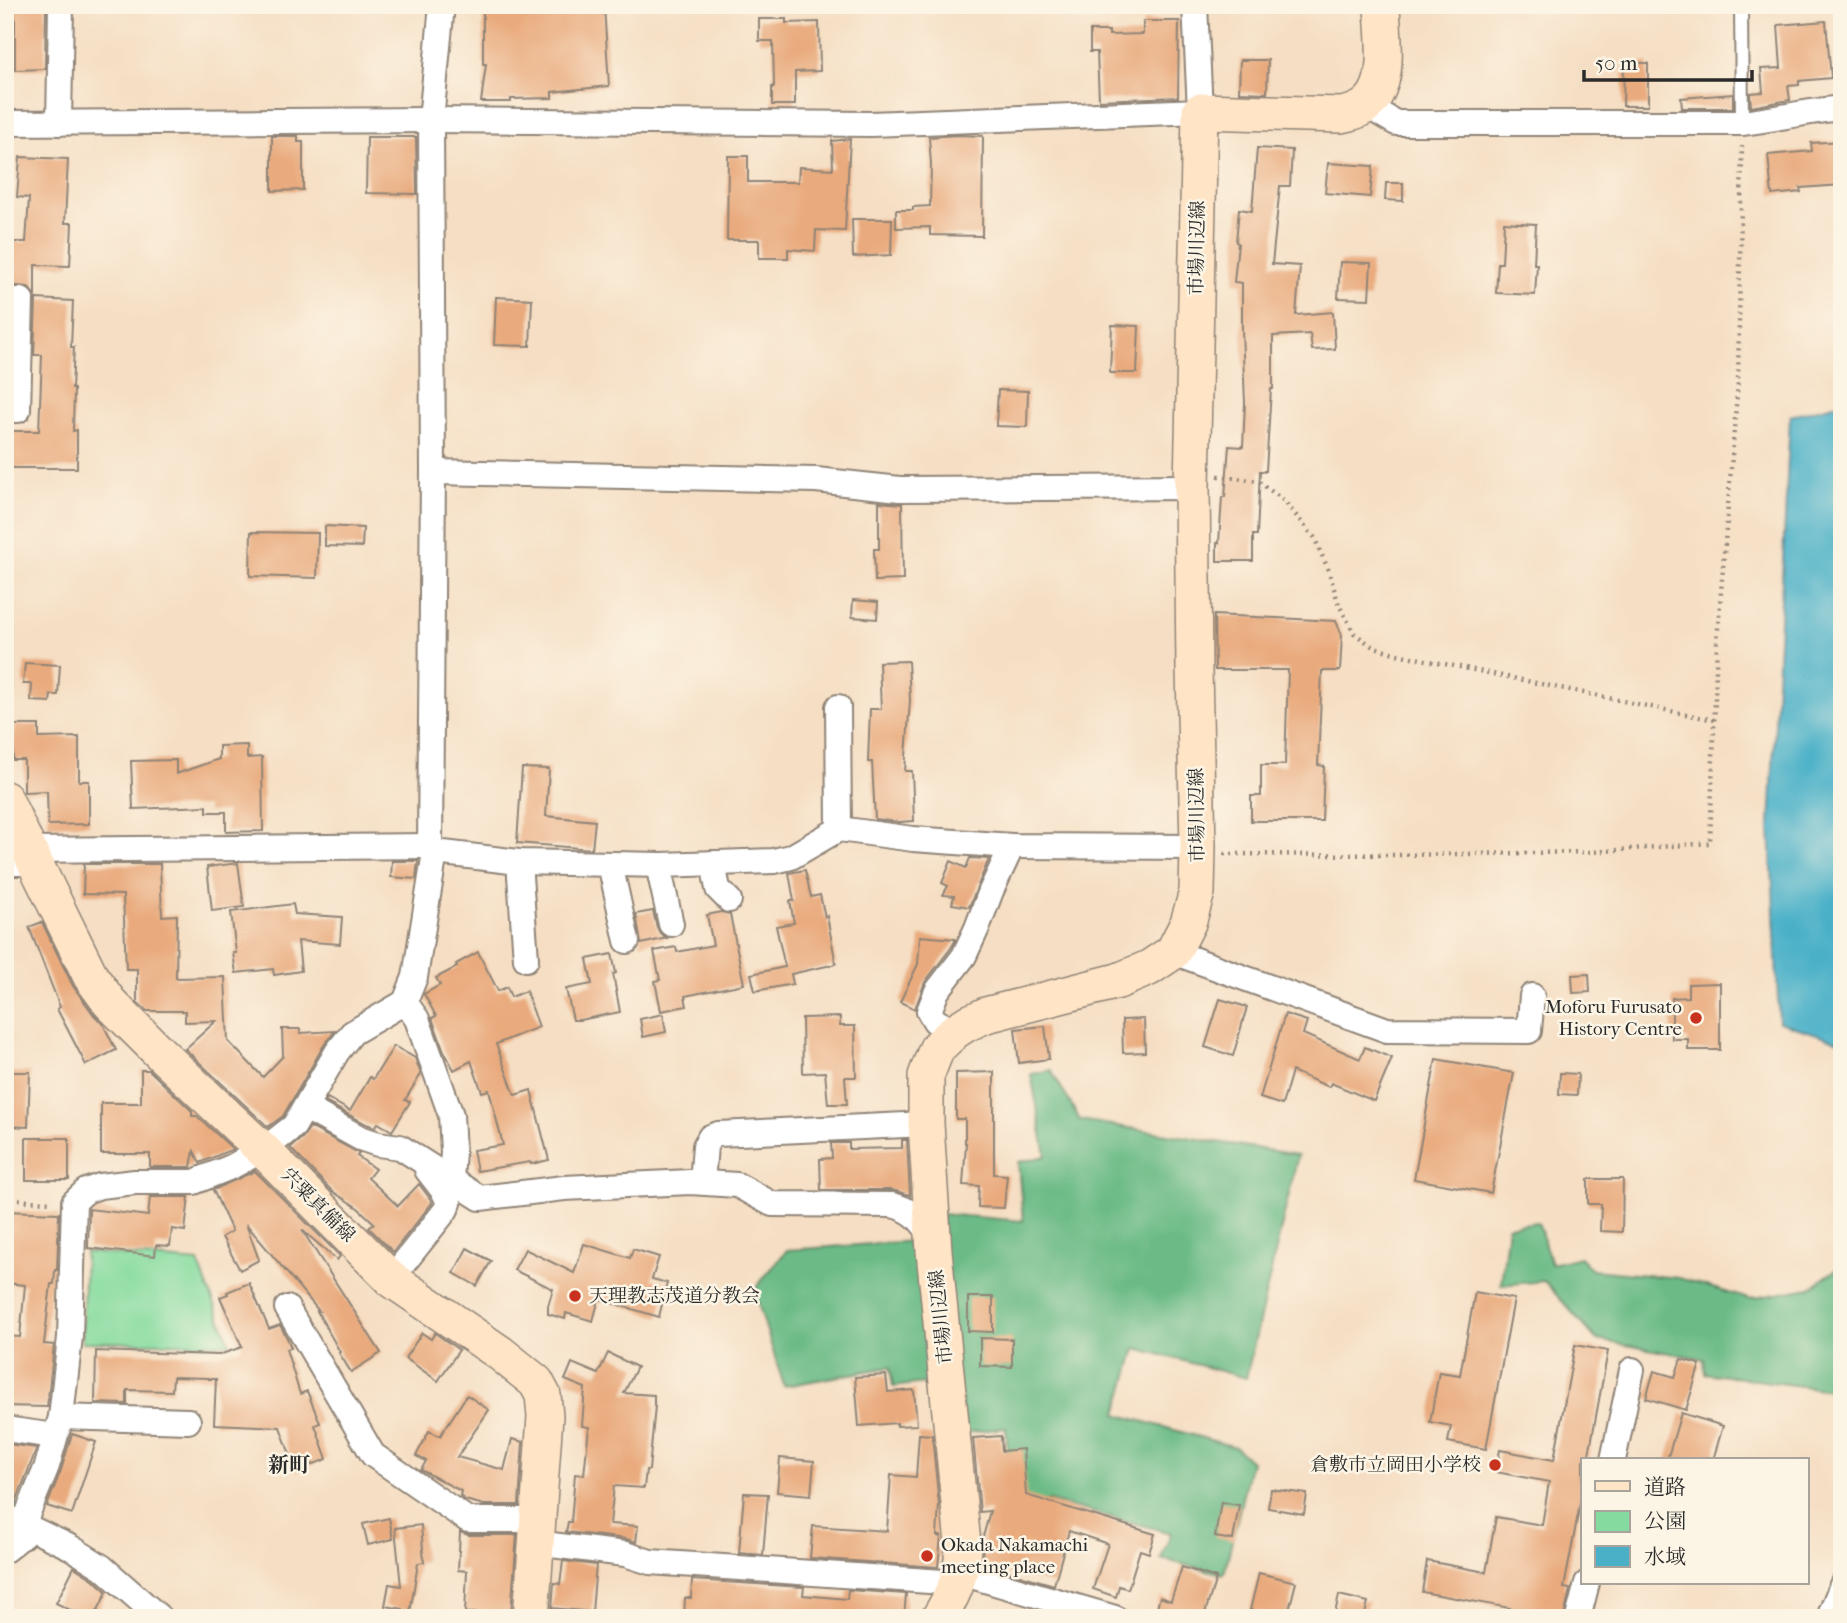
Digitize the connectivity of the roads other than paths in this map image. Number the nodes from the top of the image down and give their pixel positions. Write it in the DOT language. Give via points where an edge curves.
graph roads {
  1 [pos="61,5"];
  2 [pos="442,5"];
  3 [pos="1195,5"];
  4 [pos="1382,5"];
  5 [pos="1741,5"];
  6 [pos="1367,106"];
  7 [pos="1842,108"];
  8 [pos="1200,111"];
  9 [pos="430,120"];
  10 [pos="5,123"];
  11 [pos="59,123"];
  12 [pos="1742,123"];
  13 [pos="5,300"];
  14 [pos="5,410"];
  15 [pos="433,471"];
  16 [pos="1192,480"];
  17 [pos="838,706"];
  18 [pos="5,799"];
  19 [pos="839,829"];
  20 [pos="1012,846"];
  21 [pos="433,849"];
  22 [pos="1198,850"];
  23 [pos="23,858"];
  24 [pos="519,862"];
  25 [pos="713,863"];
  26 [pos="610,864"];
  27 [pos="658,865"];
  28 [pos="729,900"];
  29 [pos="671,924"];
  30 [pos="627,942"];
  31 [pos="1173,952"];
  32 [pos="527,959"];
  33 [pos="1532,996"];
  34 [pos="405,1002"];
  35 [pos="955,1031"];
  36 [pos="306,1108"];
  37 [pos="926,1124"];
  38 [pos="263,1150"];
  39 [pos="416,1156"];
  40 [pos="451,1179"];
  41 [pos="702,1182"];
  42 [pos="933,1237"];
  43 [pos="391,1279"];
  44 [pos="287,1308"];
  45 [pos="1632,1370"];
  46 [pos="188,1421"];
  47 [pos="58,1427"];
  48 [pos="5,1429"];
  49 [pos="1613,1458"];
  50 [pos="23,1519"];
  51 [pos="536,1532"];
  52 [pos="5,1550"];
  53 [pos="959,1578"];
  54 [pos="1587,1584"];
  55 [pos="1842,1586"];
  56 [pos="160,1618"];
  57 [pos="531,1618"];
  58 [pos="939,1618"];
  59 [pos="1115,1618"];
  60 [pos="1578,1618"];
  61 [pos="1829,1618"];
  1 -- 11 [label="street"];
  2 -- 9 [label="street"];
  3 -- 8 [label="street"];
  4 -- 6 [label="main road" via="1384,76"];
  5 -- 12 [label="lane"];
  6 -- 8 [label="main road" via="1340,115"];
  6 -- 12 [label="street" via="1396,124"];
  7 -- 12 [label="street"];
  8 -- 9 [label="street" via="871,124"];
  8 -- 16 [label="main road, 市場川辺線"];
  9 -- 11 [label="street"];
  9 -- 15 [label="street"];
  10 -- 11 [label="street"];
  13 -- 14 [label="street" via="21,300 18,410"];
  15 -- 16 [label="street" via="816,480 900,489"];
  15 -- 21 [label="street"];
  16 -- 22 [label="main road, 市場川辺線"];
  17 -- 19 [label="street"];
  18 -- 23 [label="main road, 宍粟真備線"];
  19 -- 20 [label="street"];
  19 -- 25 [label="street" via="791,857"];
  20 -- 22 [label="street"];
  20 -- 35 [label="street" via="964,956 937,991 929,1011 935,1021"];
  21 -- 23 [label="street"];
  21 -- 24 [label="street"];
  21 -- 34 [label="street" via="415,977"];
  22 -- 31 [label="main road, 市場川辺線" via="1198,892"];
  23 -- 38 [label="main road, 宍粟真備線" via="110,1003"];
  24 -- 26 [label="street"];
  24 -- 32 [label="street"];
  25 -- 27 [label="street"];
  25 -- 28 [label="street" via="718,889"];
  26 -- 27 [label="street"];
  26 -- 30 [label="street"];
  27 -- 29 [label="street"];
  31 -- 33 [label="street" via="1387,1030 1529,1031"];
  31 -- 35 [label="main road, 市場川辺線" via="1118,981 985,1015"];
  34 -- 36 [label="street" via="352,1033"];
  34 -- 40 [label="street" via="417,1019 451,1115"];
  35 -- 37 [label="main road, 市場川辺線" via="937,1048 926,1076"];
  36 -- 38 [label="street" via="294,1126"];
  36 -- 39 [label="street" via="360,1138 400,1147"];
  37 -- 41 [label="street" via="718,1134 705,1146"];
  37 -- 42 [label="main road, 市場川辺線"];
  38 -- 43 [label="main road, 宍粟真備線"];
  38 -- 47 [label="street" via="194,1182 100,1186 74,1202 69,1336"];
  39 -- 40 [label="street"];
  39 -- 43 [label="street" via="449,1203"];
  40 -- 41 [label="street" via="480,1198 564,1188"];
  41 -- 42 [label="street" via="737,1185 772,1204 899,1206 917,1216"];
  42 -- 53 [label="main road, 市場川辺線" via="963,1544"];
  43 -- 51 [label="main road, 宍粟真備線" via="536,1382 545,1416"];
  44 -- 51 [label="street" via="373,1455 468,1520"];
  45 -- 49 [label="street"];
  46 -- 47 [label="street"];
  47 -- 48 [label="street"];
  47 -- 50 [label="street" via="47,1466"];
  50 -- 52 [label="street"];
  50 -- 56 [label="street" via="102,1567"];
  51 -- 53 [label="street" via="650,1562"];
  51 -- 57 [label="main road, 宍粟真備線"];
  53 -- 58 [label="main road, 市場川辺線"];
  53 -- 59 [label="street"];
  54 -- 60 [label="street"];
  55 -- 61 [label="street"];
}
